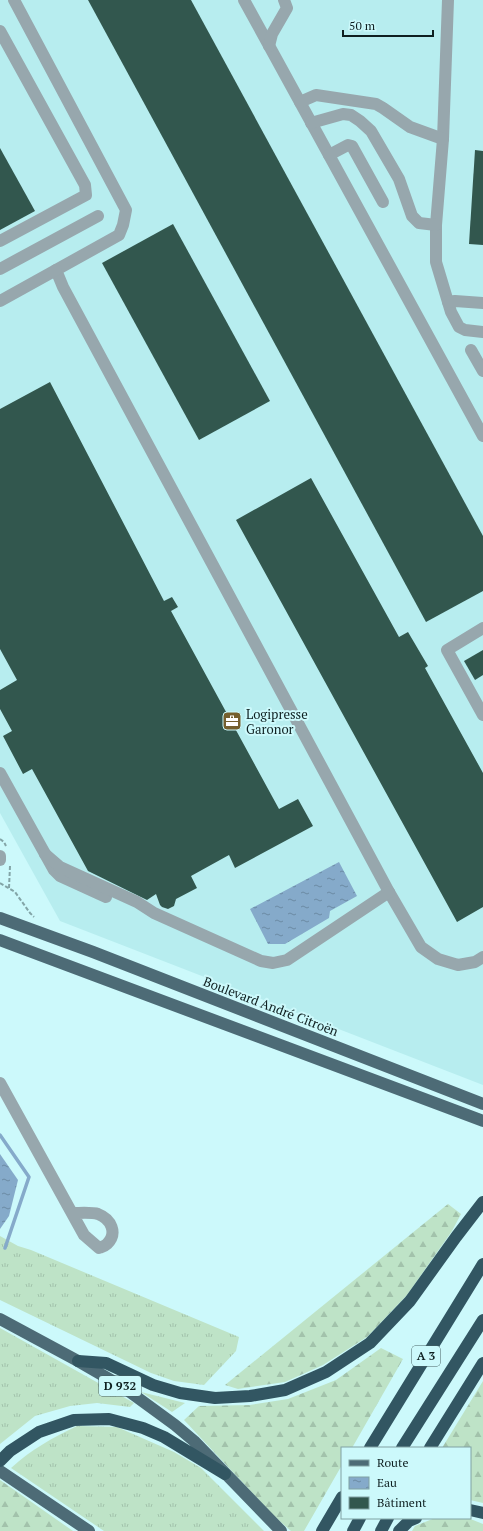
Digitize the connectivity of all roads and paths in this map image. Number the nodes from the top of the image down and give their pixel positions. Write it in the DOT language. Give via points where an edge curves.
graph roads {
  1 [pos="14,0"];
  2 [pos="244,0"];
  3 [pos="288,0"];
  4 [pos="448,0"];
  5 [pos="0,31"];
  6 [pos="269,46"];
  7 [pos="300,102"];
  8 [pos="311,123"];
  9 [pos="443,139"];
  10 [pos="329,155"];
  11 [pos="383,202"];
  12 [pos="98,216"];
  13 [pos="436,225"];
  14 [pos="0,242"];
  15 [pos="0,269"];
  16 [pos="56,270"];
  17 [pos="0,301"];
  18 [pos="448,302"];
  19 [pos="483,303"];
  20 [pos="483,332"];
  21 [pos="471,350"];
  22 [pos="483,371"];
  23 [pos="483,436"];
  24 [pos="483,628"];
  25 [pos="482,712"];
  26 [pos="0,773"];
  27 [pos="0,856"];
  28 [pos="0,860"];
  29 [pos="389,892"];
  30 [pos="0,918"];
  31 [pos="0,940"];
  32 [pos="483,957"];
  33 [pos="0,1083"];
  34 [pos="478,1102"];
  35 [pos="483,1121"];
  36 [pos="483,1202"];
  37 [pos="73,1213"];
  38 [pos="483,1264"];
  39 [pos="0,1319"];
  40 [pos="483,1320"];
  41 [pos="78,1361"];
  42 [pos="483,1362"];
  43 [pos="371,1447"];
  44 [pos="403,1447"];
  45 [pos="431,1447"];
  46 [pos="0,1461"];
  47 [pos="0,1472"];
  48 [pos="225,1474"];
  49 [pos="341,1499"];
  50 [pos="471,1510"];
  51 [pos="483,1513"];
  52 [pos="359,1519"];
  53 [pos="387,1519"];
  54 [pos="414,1519"];
  55 [pos="277,1527"];
  56 [pos="88,1531"];
  57 [pos="322,1531"];
  58 [pos="353,1531"];
  59 [pos="381,1531"];
  60 [pos="399,1531"];
  1 -- 16 [label="street" via="126,210 119,235"];
  2 -- 6 [label="street"];
  3 -- 6 [label="street" via="287,8 272,34"];
  4 -- 9 [label="street"];
  5 -- 14 [label="street" via="85,185 86,195"];
  6 -- 7 [label="street"];
  7 -- 8 [label="street"];
  7 -- 9 [label="street" via="316,95 376,104 410,127"];
  8 -- 10 [label="street"];
  8 -- 13 [label="street" via="343,114 351,115 360,121 371,131 400,179 412,216 419,222"];
  9 -- 13 [label="street"];
  10 -- 11 [label="street" via="348,145 352,146"];
  10 -- 23 [label="street"];
  12 -- 15 [label="street"];
  13 -- 18 [label="street" via="436,262"];
  16 -- 17 [label="street"];
  16 -- 29 [label="street"];
  18 -- 19 [label="street"];
  18 -- 20 [label="street" via="459,327"];
  21 -- 22 [label="street"];
  24 -- 25 [label="street" via="447,650"];
  26 -- 29 [label="street" via="54,870 60,876 135,909 154,913 261,961 273,963 287,960 329,939"];
  27 -- 28 [label="street"];
  29 -- 32 [label="street" via="421,947 438,959 458,965 475,962"];
  30 -- 34 [label="main road, Boulevard André Citroën"];
  31 -- 35 [label="main road"];
  33 -- 37 [label="street"];
  36 -- 41 [label="highway" via="410,1301 370,1343 326,1372 285,1390 215,1398 180,1393 153,1385 106,1363"];
  38 -- 43 [label="highway, A 3"];
  39 -- 41 [label="main road, D 932"];
  40 -- 44 [label="highway, A 3"];
  41 -- 48 [label="main road, D 932" via="123,1387 175,1425"];
  42 -- 45 [label="highway"];
  46 -- 48 [label="highway" via="10,1451 40,1432 74,1420 109,1419 143,1428 164,1437"];
  47 -- 56 [label="main road"];
  48 -- 55 [label="main road, D 932"];
  49 -- 57 [label="highway"];
  50 -- 51 [label="highway"];
  52 -- 58 [label="highway"];
  53 -- 59 [label="highway"];
  54 -- 60 [label="highway"];
}
